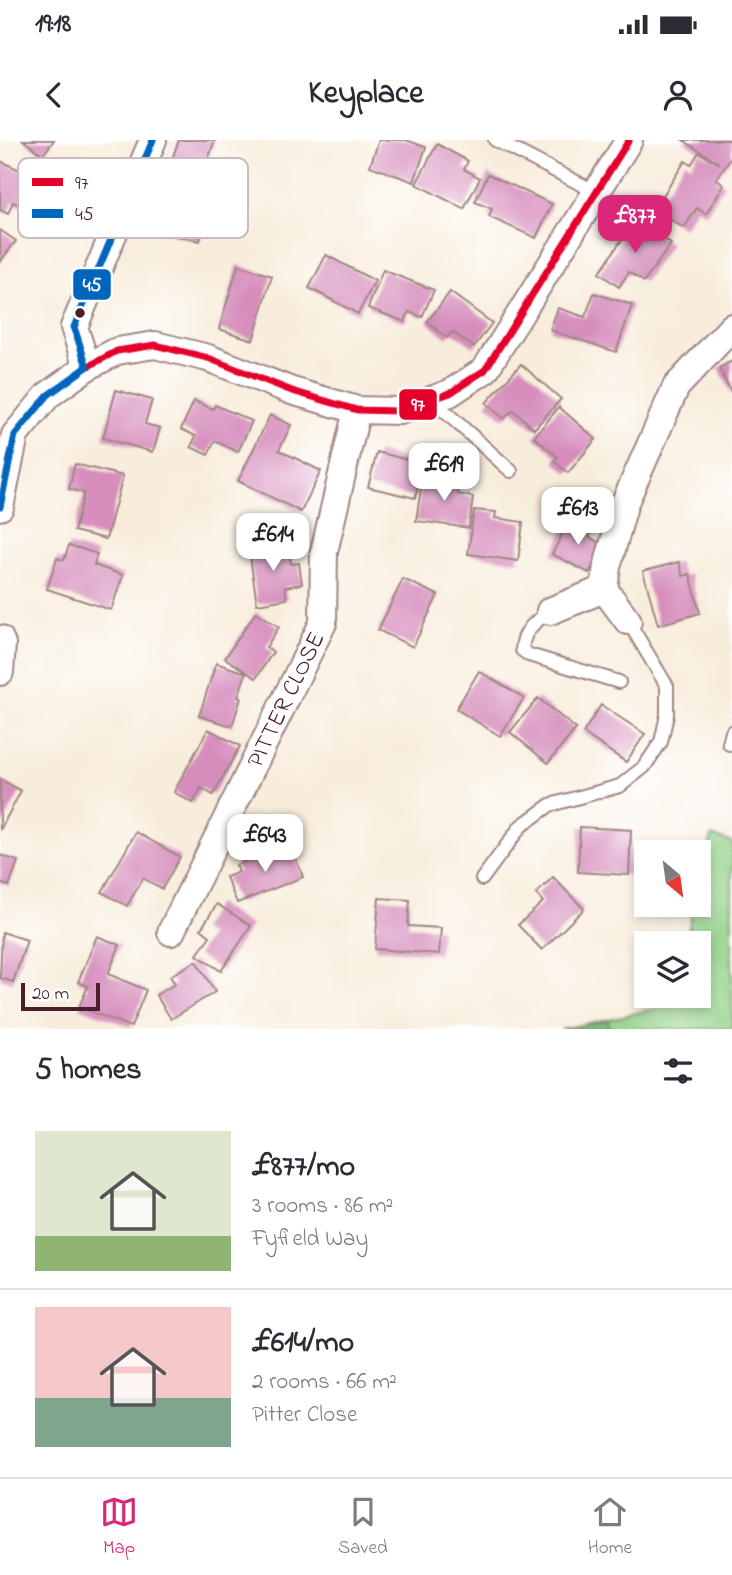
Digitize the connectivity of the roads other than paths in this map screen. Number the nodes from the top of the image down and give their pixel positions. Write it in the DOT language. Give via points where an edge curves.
graph roads {
  1 [pos="153,140"];
  2 [pos="495,140"];
  3 [pos="629,140"];
  4 [pos="145,158"];
  5 [pos="596,192"];
  6 [pos="112,238"];
  7 [pos="732,327"];
  8 [pos="87,366"];
  9 [pos="432,400"];
  10 [pos="357,410"];
  11 [pos="8,432"];
  12 [pos="511,471"];
  13 [pos="0,507"];
  14 [pos="604,589"];
  15 [pos="550,611"];
  16 [pos="628,621"];
  17 [pos="0,639"];
  18 [pos="0,672"];
  19 [pos="619,682"];
  20 [pos="481,879"];
  21 [pos="171,932"];
  1 -- 4 [label="street"];
  2 -- 5 [label="lane"];
  3 -- 5 [label="street"];
  5 -- 9 [label="street" via="485,370"];
  6 -- 8 [label="street" via="74,327"];
  7 -- 14 [label="street" via="676,387 625,502"];
  8 -- 10 [label="street" via="117,351 155,345 208,358"];
  8 -- 11 [label="street"];
  9 -- 10 [label="street" via="400,411"];
  9 -- 12 [label="lane"];
  10 -- 21 [label="street, PITTER CLOSE" via="324,552 323,623"];
  11 -- 13 [label="street"];
  14 -- 15 [label="street"];
  14 -- 16 [label="street"];
  15 -- 19 [label="lane" via="530,626 522,650 529,656"];
  16 -- 20 [label="lane" via="667,686 661,742 644,766 620,786 550,805 521,826"];
  17 -- 18 [label="street"];
}
